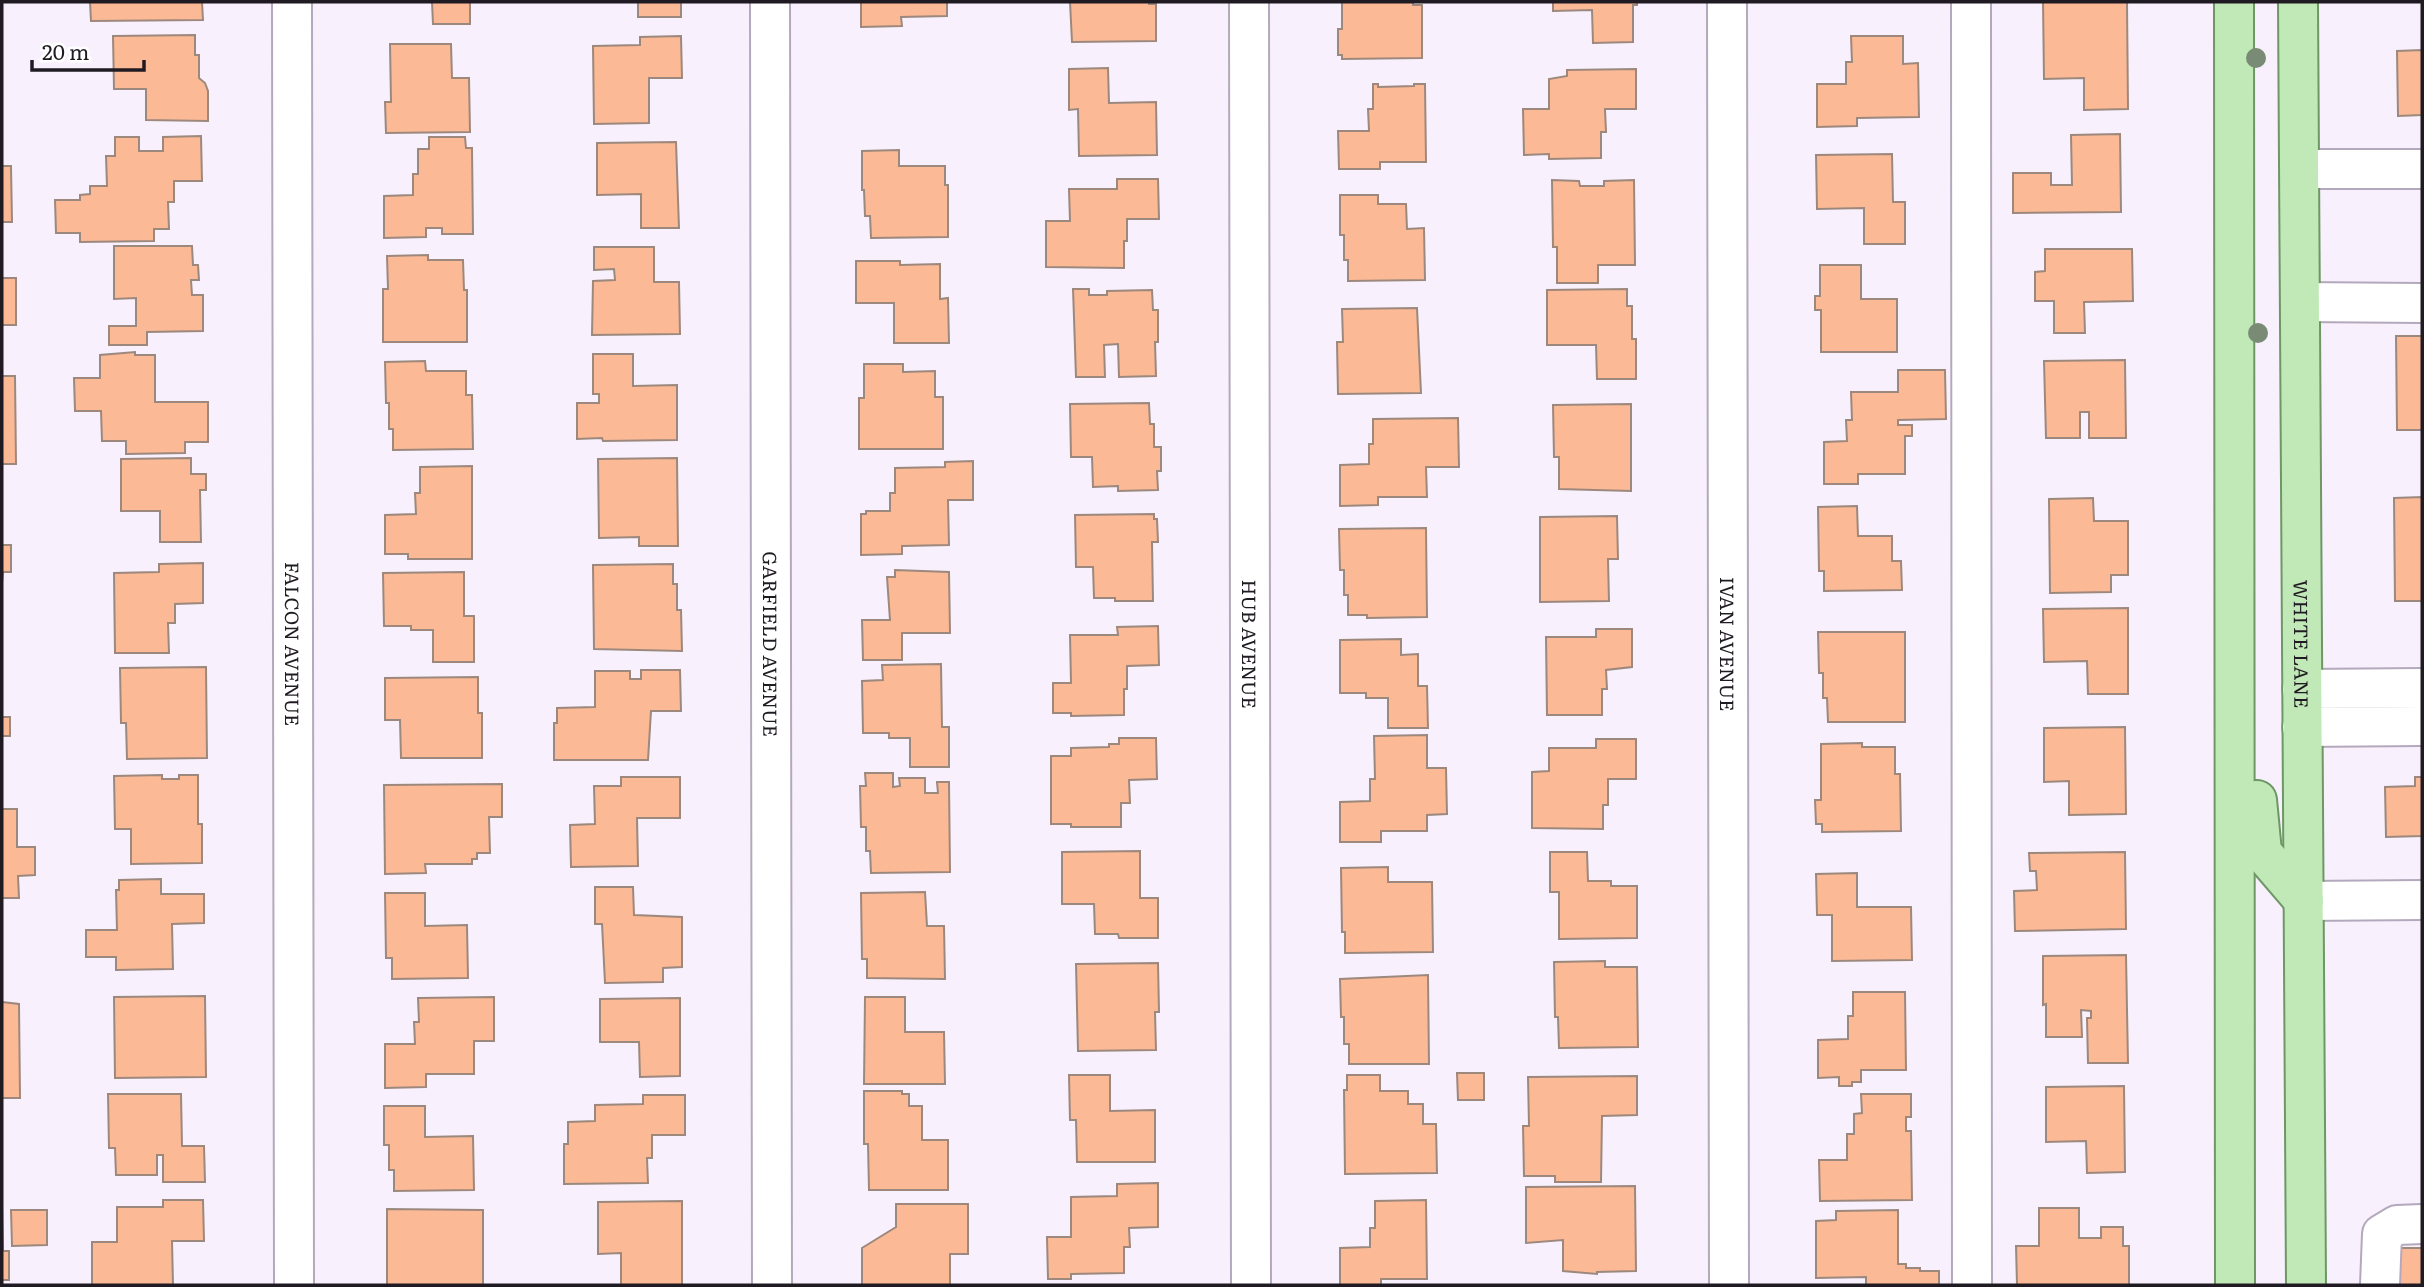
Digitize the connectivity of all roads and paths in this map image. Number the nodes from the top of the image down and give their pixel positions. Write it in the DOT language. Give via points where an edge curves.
graph roads {
  1 [pos="292,2"];
  2 [pos="770,2"];
  3 [pos="1249,2"];
  4 [pos="1727,2"];
  5 [pos="1971,2"];
  6 [pos="2234,2"];
  7 [pos="2298,2"];
  8 [pos="2301,169"];
  9 [pos="2410,169"];
  10 [pos="2301,302"];
  11 [pos="2410,303"];
  12 [pos="2235,537"];
  13 [pos="2422,688"];
  14 [pos="2302,689"];
  15 [pos="2302,727"];
  16 [pos="2418,732"];
  17 [pos="2422,900"];
  18 [pos="2304,901"];
  19 [pos="2422,1224"];
  20 [pos="294,1285"];
  21 [pos="772,1285"];
  22 [pos="1251,1285"];
  23 [pos="1728,1285"];
  24 [pos="1972,1285"];
  25 [pos="2235,1285"];
  26 [pos="2306,1285"];
  27 [pos="2380,1285"];
  1 -- 20 [label="street, FALCON AVENUE"];
  2 -- 21 [label="street, GARFIELD AVENUE"];
  3 -- 22 [label="street, HUB AVENUE"];
  4 -- 23 [label="street, IVAN AVENUE"];
  5 -- 24 [label="street"];
  6 -- 12 [label="main road"];
  7 -- 8 [label="main road, WHITE LANE"];
  8 -- 9 [label="street"];
  8 -- 10 [label="main road, WHITE LANE"];
  10 -- 11 [label="street"];
  10 -- 14 [label="main road, WHITE LANE"];
  12 -- 18 [label="main road" via="2262,852"];
  12 -- 25 [label="main road"];
  13 -- 14 [label="street"];
  14 -- 15 [label="main road, WHITE LANE"];
  15 -- 16 [label="street"];
  15 -- 18 [label="main road, WHITE LANE"];
  17 -- 18 [label="street"];
  18 -- 26 [label="main road, WHITE LANE"];
  19 -- 27 [label="street" via="2397,1224 2382,1234"];
}
